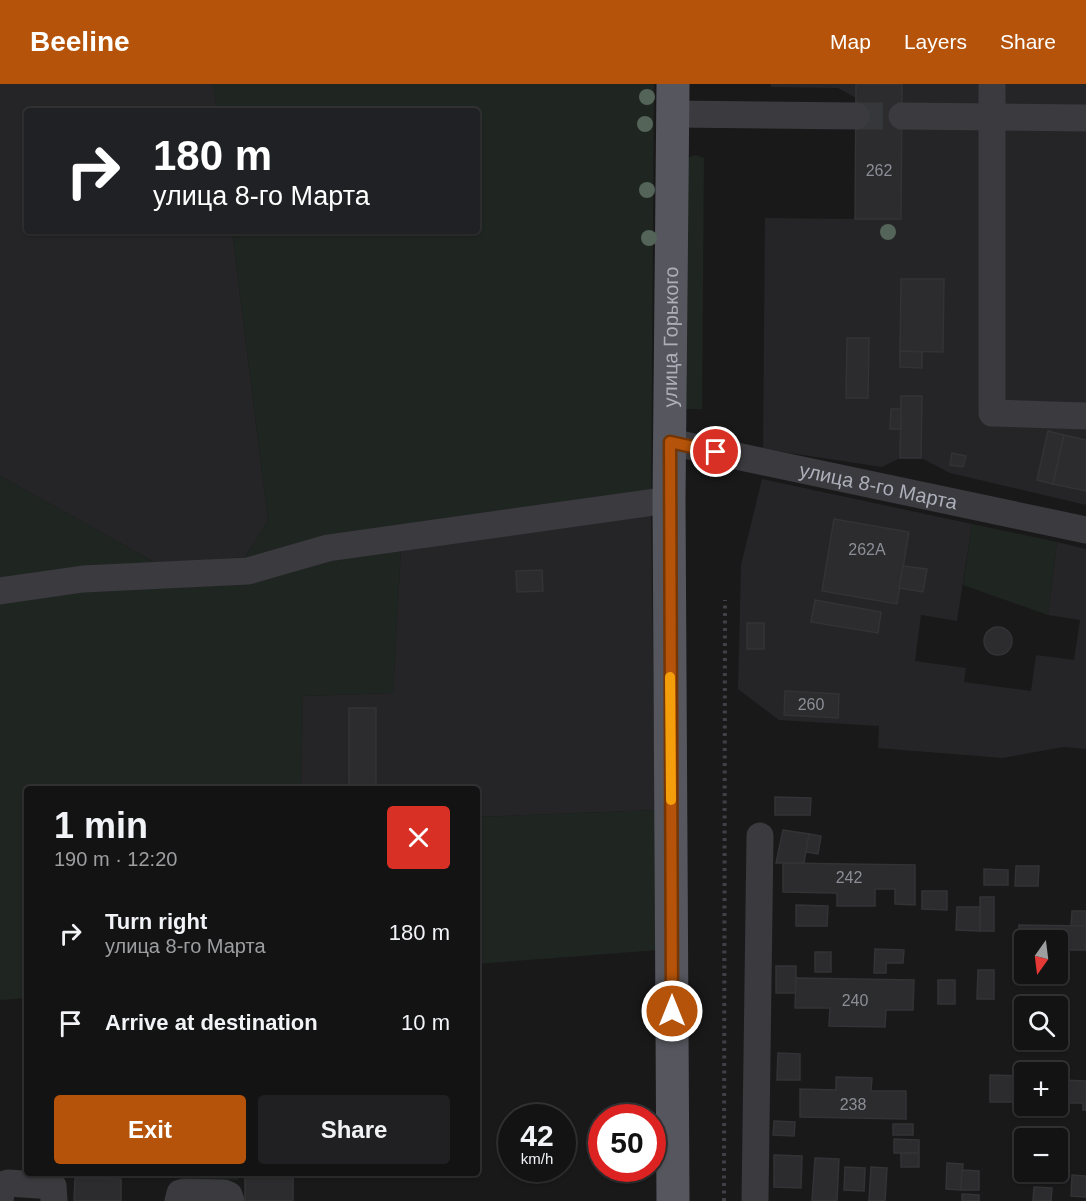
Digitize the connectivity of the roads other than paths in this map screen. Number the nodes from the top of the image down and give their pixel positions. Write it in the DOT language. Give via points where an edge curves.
graph roads {
  1 [pos="992,84"];
  2 [pos="673,99"];
  3 [pos="856,116"];
  4 [pos="902,116"];
  5 [pos="992,117"];
  6 [pos="1086,118"];
  7 [pos="1086,416"];
  8 [pos="670,442"];
  9 [pos="669,500"];
  10 [pos="1086,530"];
  11 [pos="0,591"];
  12 [pos="760,836"];
  13 [pos="0,1201"];
  14 [pos="54,1201"];
  15 [pos="178,1201"];
  16 [pos="231,1201"];
  17 [pos="673,1201"];
  18 [pos="755,1201"];
  1 -- 5 [label="street"];
  2 -- 3 [label="street"];
  2 -- 8 [label="main road, улица Горького"];
  4 -- 5 [label="street"];
  5 -- 6 [label="street"];
  5 -- 7 [label="street" via="992,413"];
  8 -- 9 [label="main road, улица Горького"];
  8 -- 10 [label="street, улица 8-го Марта"];
  9 -- 11 [label="street" via="328,548 248,571 83,579"];
  9 -- 17 [label="main road, улица Горького"];
  12 -- 18 [label="street"];
  13 -- 14 [label="street" via="2,1185 8,1183 53,1186"];
  15 -- 16 [label="street" via="184,1192 224,1193"];
}
